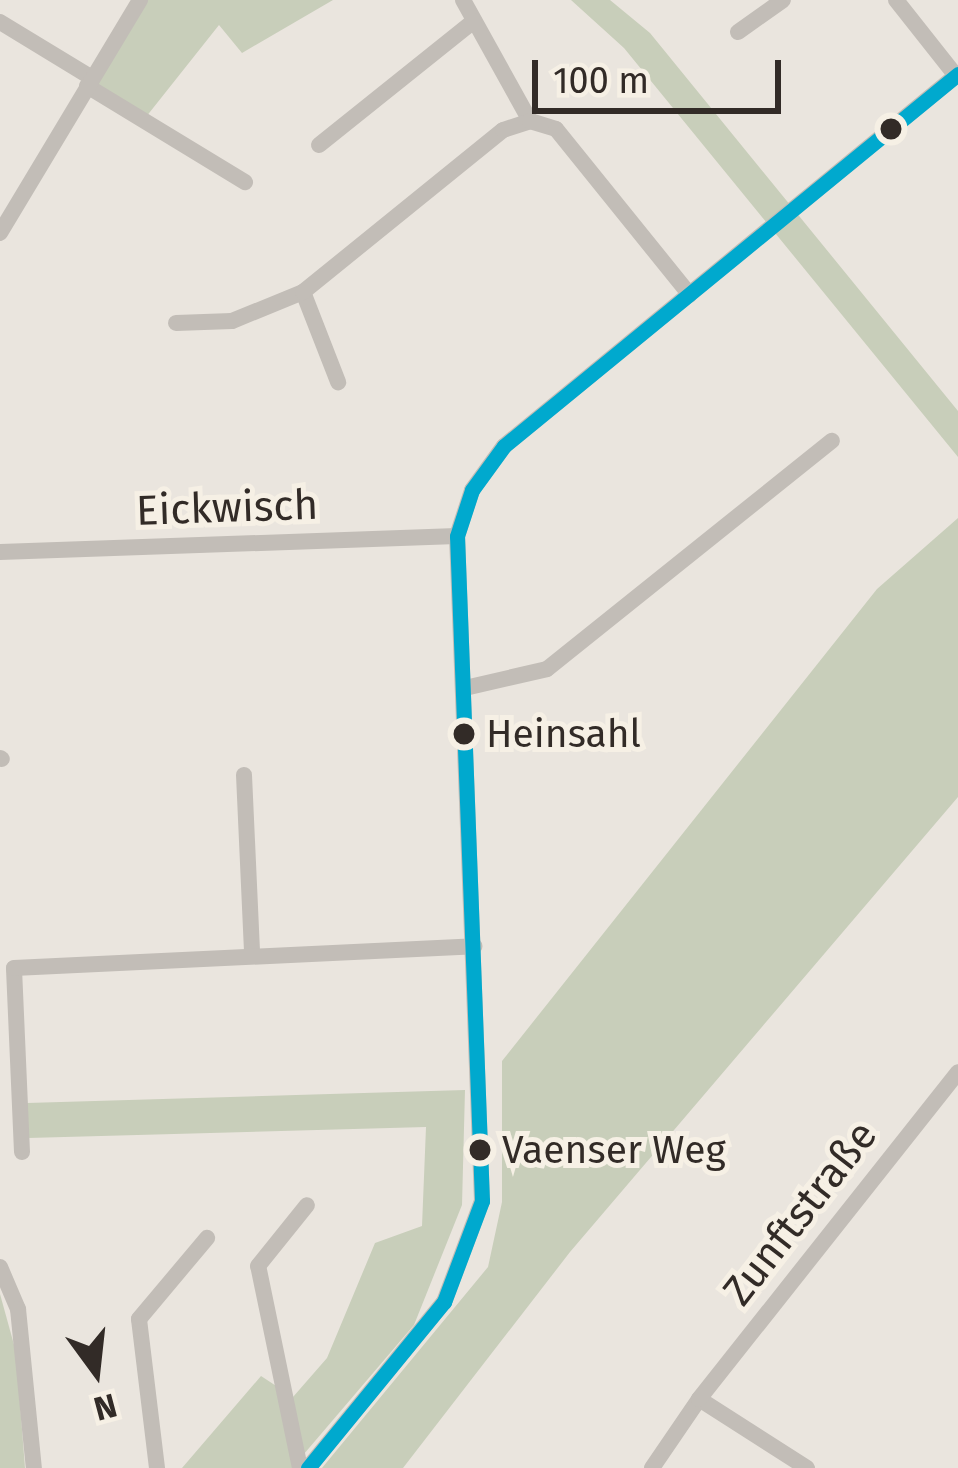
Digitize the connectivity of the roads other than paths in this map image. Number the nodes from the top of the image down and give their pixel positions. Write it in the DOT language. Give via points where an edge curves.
graph roads {
  1 [pos="140,0"];
  2 [pos="463,0"];
  3 [pos="783,0"];
  4 [pos="896,0"];
  5 [pos="475,21"];
  6 [pos="0,22"];
  7 [pos="739,32"];
  8 [pos="957,75"];
  9 [pos="89,82"];
  10 [pos="530,121"];
  11 [pos="319,145"];
  12 [pos="245,182"];
  13 [pos="0,233"];
  14 [pos="303,292"];
  15 [pos="690,296"];
  16 [pos="176,323"];
  17 [pos="338,382"];
  18 [pos="832,441"];
  19 [pos="457,536"];
  20 [pos="0,552"];
  21 [pos="465,688"];
  22 [pos="244,775"];
  23 [pos="474,946"];
  24 [pos="252,954"];
  25 [pos="958,1072"];
  26 [pos="22,1152"];
  27 [pos="307,1205"];
  28 [pos="208,1238"];
  29 [pos="0,1267"];
  30 [pos="699,1399"];
  31 [pos="34,1468"];
  32 [pos="157,1468"];
  33 [pos="304,1468"];
  34 [pos="652,1468"];
  35 [pos="807,1468"];
  1 -- 9 [label="street"];
  2 -- 5 [label="street"];
  3 -- 7 [label="street"];
  4 -- 8 [label="street"];
  5 -- 10 [label="street"];
  5 -- 11 [label="street"];
  6 -- 9 [label="street"];
  8 -- 15 [label="street"];
  9 -- 12 [label="street"];
  9 -- 13 [label="street"];
  10 -- 14 [label="street" via="503,130"];
  10 -- 15 [label="street" via="556,130"];
  14 -- 16 [label="street" via="232,321"];
  14 -- 17 [label="street"];
  15 -- 19 [label="street" via="504,446"];
  18 -- 21 [label="street" via="547,669"];
  19 -- 20 [label="street, Eickwisch"];
  19 -- 21 [label="street"];
  21 -- 23 [label="street"];
  22 -- 24 [label="street"];
  23 -- 24 [label="street"];
  23 -- 33 [label="street" via="475,1237 444,1302"];
  24 -- 26 [label="street" via="14,968"];
  25 -- 30 [label="street, Zunftstraße"];
  27 -- 33 [label="street" via="258,1266"];
  28 -- 32 [label="street" via="139,1319"];
  29 -- 31 [label="street" via="18,1309"];
  30 -- 34 [label="street, Zunftstraße"];
  30 -- 35 [label="street"];
}
